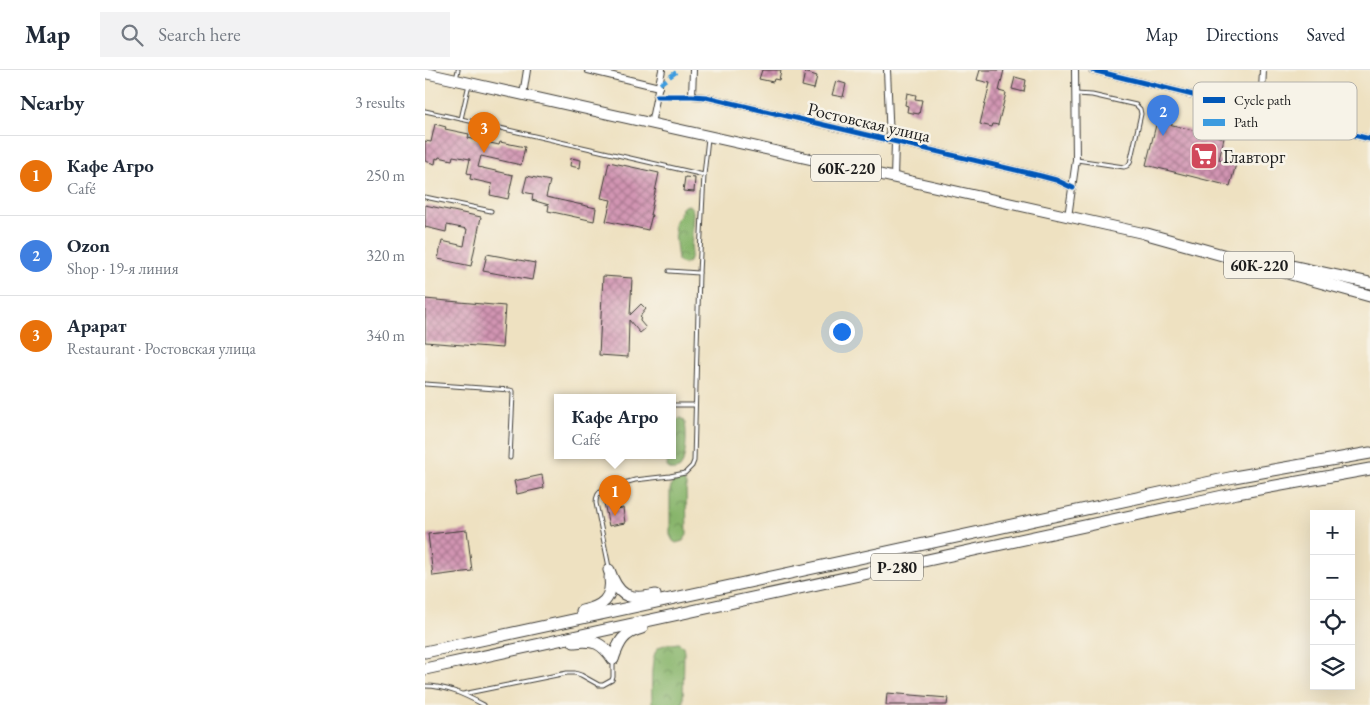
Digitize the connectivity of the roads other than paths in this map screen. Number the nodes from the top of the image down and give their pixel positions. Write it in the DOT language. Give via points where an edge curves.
graph roads {
  1 [pos="527,70"];
  2 [pos="588,70"];
  3 [pos="662,70"];
  4 [pos="693,70"];
  5 [pos="887,70"];
  6 [pos="1075,70"];
  7 [pos="1092,70"];
  8 [pos="425,73"];
  9 [pos="457,75"];
  10 [pos="469,83"];
  11 [pos="659,87"];
  12 [pos="1076,94"];
  13 [pos="523,95"];
  14 [pos="1193,95"];
  15 [pos="657,96"];
  16 [pos="692,96"];
  17 [pos="425,111"];
  18 [pos="461,119"];
  19 [pos="651,124"];
  20 [pos="1357,136"];
  21 [pos="708,137"];
  22 [pos="1370,139"];
  23 [pos="892,141"];
  24 [pos="1076,160"];
  25 [pos="704,175"];
  26 [pos="894,178"];
  27 [pos="1073,188"];
  28 [pos="425,197"];
  29 [pos="491,211"];
  30 [pos="1068,217"];
  31 [pos="1147,234"];
  32 [pos="669,270"];
  33 [pos="699,273"];
  34 [pos="1370,283"];
  35 [pos="1370,296"];
  36 [pos="425,384"];
  37 [pos="676,405"];
  38 [pos="695,405"];
  39 [pos="1370,453"];
  40 [pos="510,458"];
  41 [pos="1370,469"];
  42 [pos="848,561"];
  43 [pos="609,570"];
  44 [pos="878,571"];
  45 [pos="425,646"];
  46 [pos="425,652"];
  47 [pos="613,659"];
  48 [pos="425,670"];
  49 [pos="425,686"];
  50 [pos="463,694"];
  51 [pos="484,705"];
  1 -- 13 [label="street"];
  2 -- 11 [label="street"];
  3 -- 11 [label="street"];
  4 -- 16 [label="street"];
  5 -- 23 [label="street"];
  6 -- 12 [label="street"];
  7 -- 14 [label="street"];
  8 -- 9 [label="main road, 60К-220"];
  9 -- 10 [label="main road, 60К-220"];
  10 -- 13 [label="main road, 60К-220"];
  10 -- 18 [label="lane"];
  11 -- 15 [label="street"];
  12 -- 24 [label="street"];
  12 -- 24 [label="lane" via="1136,106 1141,114 1127,166"];
  13 -- 19 [label="main road, 60К-220"];
  15 -- 16 [label="street, Ростовская улица"];
  15 -- 19 [label="street"];
  16 -- 23 [label="street, Ростовская улица"];
  17 -- 18 [label="lane"];
  18 -- 25 [label="lane"];
  19 -- 21 [label="main road, 60К-220"];
  20 -- 22 [label="street"];
  21 -- 25 [label="lane"];
  21 -- 26 [label="main road, 60К-220"];
  23 -- 26 [label="street"];
  23 -- 27 [label="street, Ростовская улица" via="1041,176"];
  24 -- 27 [label="street"];
  25 -- 33 [label="lane"];
  26 -- 30 [label="main road, 60К-220"];
  27 -- 30 [label="street"];
  28 -- 29 [label="lane"];
  30 -- 31 [label="main road, 60К-220"];
  31 -- 34 [label="highway, 60К-220"];
  31 -- 35 [label="highway, 60К-220"];
  32 -- 33 [label="lane"];
  33 -- 38 [label="lane"];
  36 -- 40 [label="lane" via="513,391"];
  37 -- 38 [label="lane"];
  38 -- 43 [label="lane" via="694,460 689,470 635,480 599,492 596,497"];
  39 -- 42 [label="highway, Р-280" via="1234,477"];
  41 -- 44 [label="highway, Р-280" via="1237,493"];
  42 -- 43 [label="highway" via="762,572 644,597 630,597 620,592"];
  42 -- 46 [label="highway, Р-280"];
  43 -- 45 [label="highway" via="609,595 603,603 591,609"];
  44 -- 47 [label="highway" via="786,598 633,630 622,638"];
  44 -- 48 [label="highway, Р-280"];
  47 -- 48 [label="highway" via="602,646 586,641 459,667"];
  47 -- 50 [label="lane" via="612,680 603,685 575,673 567,673"];
  49 -- 50 [label="lane"];
  50 -- 51 [label="lane"];
}
